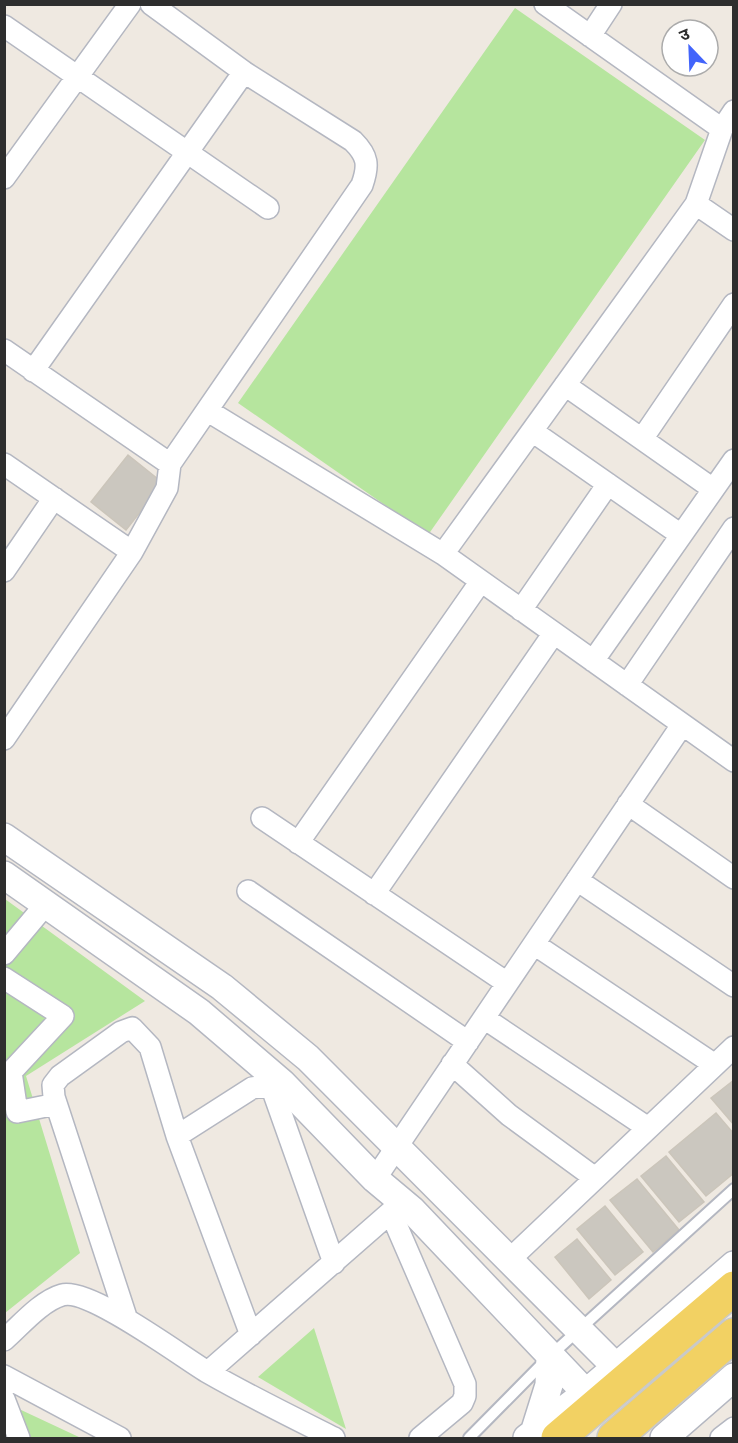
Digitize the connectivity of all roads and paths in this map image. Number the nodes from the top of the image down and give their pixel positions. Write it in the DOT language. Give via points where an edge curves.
graph roads {
  1 [pos="130,4"];
  2 [pos="151,4"];
  3 [pos="545,4"];
  4 [pos="611,4"];
  5 [pos="4,27"];
  6 [pos="590,36"];
  7 [pos="244,72"];
  8 [pos="77,76"];
  9 [pos="728,120"];
  10 [pos="186,151"];
  11 [pos="4,178"];
  12 [pos="696,204"];
  13 [pos="268,208"];
  14 [pos="734,230"];
  15 [pos="734,304"];
  16 [pos="4,350"];
  17 [pos="33,371"];
  18 [pos="565,386"];
  19 [pos="208,411"];
  20 [pos="532,431"];
  21 [pos="642,439"];
  22 [pos="734,460"];
  23 [pos="4,464"];
  24 [pos="170,464"];
  25 [pos="608,484"];
  26 [pos="713,489"];
  27 [pos="54,498"];
  28 [pos="734,528"];
  29 [pos="681,535"];
  30 [pos="132,552"];
  31 [pos="443,554"];
  32 [pos="4,571"];
  33 [pos="481,581"];
  34 [pos="521,610"];
  35 [pos="554,633"];
  36 [pos="593,662"];
  37 [pos="627,685"];
  38 [pos="682,725"];
  39 [pos="4,739"];
  40 [pos="730,752"];
  41 [pos="628,804"];
  42 [pos="262,818"];
  43 [pos="4,837"];
  44 [pos="298,843"];
  45 [pos="4,875"];
  46 [pos="734,878"];
  47 [pos="577,880"];
  48 [pos="248,891"];
  49 [pos="374,894"];
  50 [pos="45,904"];
  51 [pos="534,944"];
  52 [pos="4,954"];
  53 [pos="4,978"];
  54 [pos="507,983"];
  55 [pos="734,986"];
  56 [pos="484,1018"];
  57 [pos="468,1042"];
  58 [pos="734,1047"];
  59 [pos="453,1064"];
  60 [pos="715,1065"];
  61 [pos="56,1104"];
  62 [pos="648,1128"];
  63 [pos="177,1136"];
  64 [pos="396,1147"];
  65 [pos="595,1178"];
  66 [pos="375,1179"];
  67 [pos="734,1189"];
  68 [pos="397,1207"];
  69 [pos="509,1260"];
  70 [pos="334,1263"];
  71 [pos="734,1265"];
  72 [pos="734,1288"];
  73 [pos="127,1320"];
  74 [pos="580,1330"];
  75 [pos="251,1335"];
  76 [pos="652,1335"];
  77 [pos="734,1335"];
  78 [pos="4,1340"];
  79 [pos="550,1356"];
  80 [pos="616,1366"];
  81 [pos="208,1372"];
  82 [pos="4,1376"];
  83 [pos="734,1377"];
  84 [pos="586,1393"];
  85 [pos="4,1399"];
  86 [pos="734,1428"];
  87 [pos="540,1437"];
  88 [pos="19,1438"];
  89 [pos="120,1438"];
  90 [pos="334,1438"];
  91 [pos="420,1438"];
  92 [pos="469,1438"];
  93 [pos="614,1438"];
  94 [pos="664,1438"];
  95 [pos="721,1438"];
  1 -- 8 [label="street"];
  2 -- 7 [label="street"];
  3 -- 6 [label="street"];
  4 -- 6 [label="street"];
  5 -- 8 [label="street"];
  6 -- 9 [label="street"];
  7 -- 10 [label="street"];
  7 -- 19 [label="street" via="353,141 366,154 367,168 362,184"];
  8 -- 10 [label="street"];
  8 -- 11 [label="street"];
  9 -- 12 [label="street"];
  10 -- 13 [label="street"];
  10 -- 17 [label="street"];
  12 -- 14 [label="street"];
  12 -- 18 [label="street"];
  15 -- 21 [label="street"];
  16 -- 17 [label="street"];
  17 -- 24 [label="street"];
  18 -- 20 [label="street"];
  18 -- 21 [label="street"];
  19 -- 24 [label="street"];
  19 -- 31 [label="street"];
  20 -- 25 [label="street"];
  20 -- 31 [label="street"];
  21 -- 26 [label="street"];
  22 -- 26 [label="street"];
  23 -- 27 [label="street"];
  24 -- 30 [label="street" via="166,488"];
  25 -- 29 [label="street"];
  25 -- 34 [label="street"];
  26 -- 29 [label="street"];
  27 -- 30 [label="street"];
  27 -- 32 [label="street"];
  28 -- 37 [label="street"];
  29 -- 36 [label="street"];
  30 -- 39 [label="street"];
  31 -- 33 [label="street"];
  33 -- 34 [label="street"];
  33 -- 44 [label="street"];
  34 -- 35 [label="street"];
  35 -- 36 [label="street"];
  35 -- 49 [label="street"];
  36 -- 37 [label="street"];
  37 -- 38 [label="street"];
  38 -- 40 [label="street"];
  38 -- 41 [label="street"];
  41 -- 46 [label="street"];
  41 -- 47 [label="street"];
  42 -- 44 [label="street"];
  43 -- 64 [label="street" via="222,987 308,1059"];
  44 -- 49 [label="street"];
  45 -- 50 [label="street"];
  47 -- 51 [label="street"];
  47 -- 55 [label="street"];
  48 -- 57 [label="street"];
  49 -- 54 [label="street"];
  50 -- 52 [label="street"];
  50 -- 66 [label="street" via="199,1012 282,1083"];
  51 -- 54 [label="street"];
  51 -- 60 [label="street"];
  53 -- 61 [label="street" via="63,1016 11,1072 17,1112"];
  54 -- 56 [label="street"];
  56 -- 57 [label="street"];
  56 -- 62 [label="street"];
  57 -- 59 [label="street"];
  58 -- 60 [label="street"];
  59 -- 64 [label="street"];
  59 -- 65 [label="street" via="509,1115"];
  60 -- 62 [label="street"];
  61 -- 63 [label="street" via="53,1085 60,1076 132,1028 150,1047"];
  61 -- 73 [label="street"];
  62 -- 65 [label="street"];
  63 -- 70 [label="street" via="252,1088 265,1086 273,1091"];
  63 -- 75 [label="street"];
  64 -- 66 [label="street"];
  64 -- 69 [label="street"];
  65 -- 69 [label="street"];
  66 -- 68 [label="street"];
  67 -- 74 [label="lane"];
  68 -- 70 [label="street"];
  68 -- 79 [label="street"];
  68 -- 91 [label="street" via="465,1384 462,1402"];
  69 -- 74 [label="street"];
  70 -- 75 [label="street"];
  71 -- 76 [label="street"];
  72 -- 87 [label="main road"];
  73 -- 78 [label="street" via="75,1294 62,1295"];
  73 -- 81 [label="street"];
  74 -- 76 [label="street" via="630,1339"];
  74 -- 79 [label="lane"];
  74 -- 80 [label="street"];
  75 -- 81 [label="street"];
  76 -- 80 [label="street"];
  77 -- 93 [label="main road"];
  79 -- 84 [label="street"];
  79 -- 87 [label="street"];
  79 -- 92 [label="lane"];
  80 -- 84 [label="street"];
  81 -- 90 [label="street"];
  82 -- 89 [label="street"];
  83 -- 94 [label="street"];
  84 -- 87 [label="street"];
  85 -- 88 [label="street"];
  86 -- 95 [label="street"];
}
